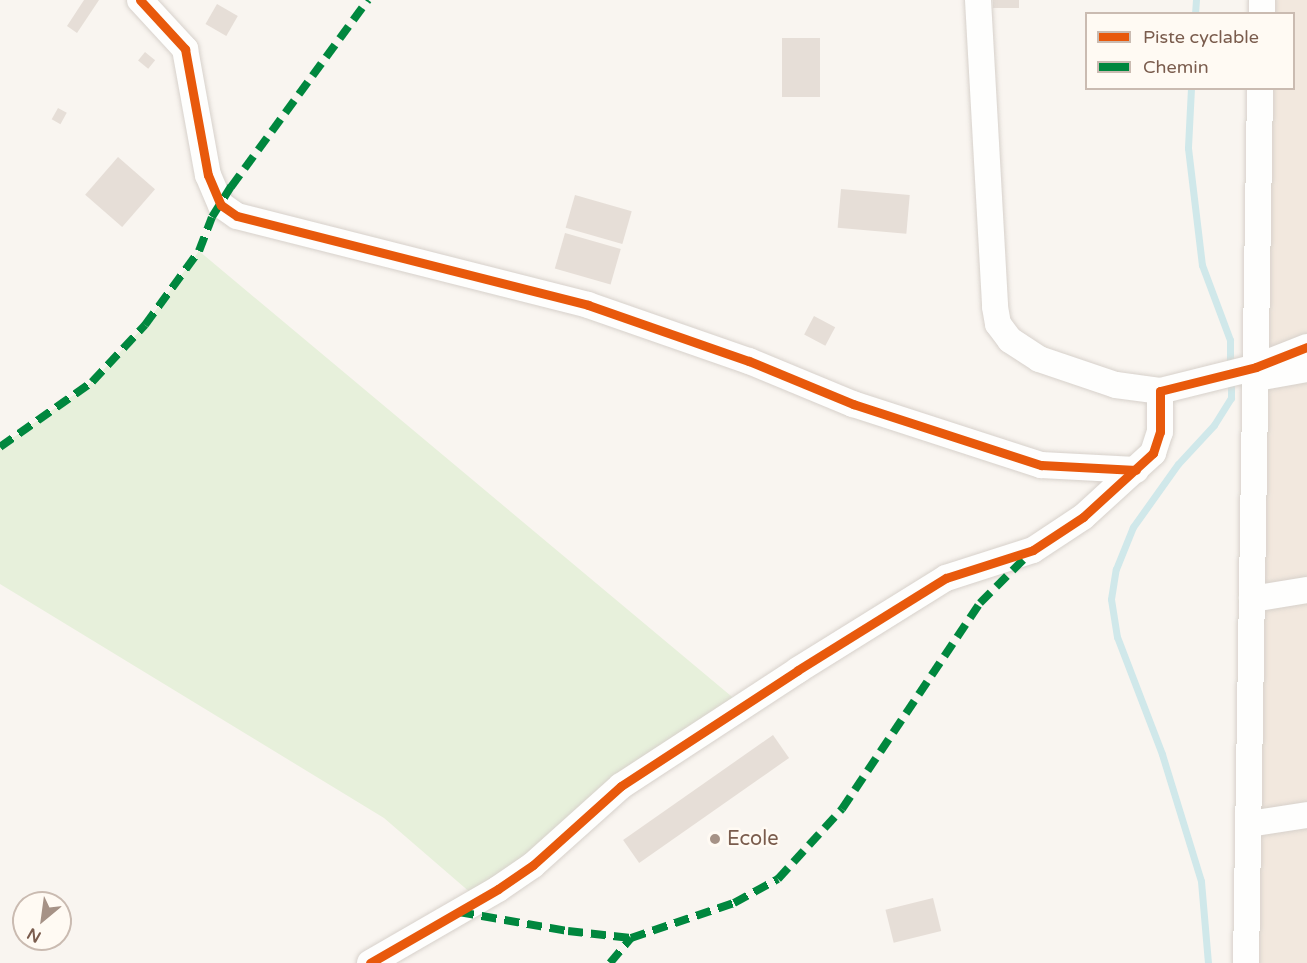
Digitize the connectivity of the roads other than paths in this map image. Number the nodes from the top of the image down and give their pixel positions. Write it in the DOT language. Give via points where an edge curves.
graph roads {
  1 [pos="140,0"];
  2 [pos="978,0"];
  3 [pos="1260,90"];
  4 [pos="1307,347"];
  5 [pos="1307,369"];
  6 [pos="1256,373"];
  7 [pos="1160,391"];
  8 [pos="1136,470"];
  9 [pos="1307,590"];
  10 [pos="1252,599"];
  11 [pos="1307,815"];
  12 [pos="1249,824"];
  13 [pos="370,963"];
  14 [pos="1246,963"];
  1 -- 8 [label="street" via="185,49 208,175 221,205 237,216 588,305 749,361 853,404 1041,465"];
  2 -- 7 [label="street" via="998,324 1010,340 1039,359 1116,386"];
  3 -- 6 [label="street"];
  4 -- 6 [label="street"];
  5 -- 6 [label="street"];
  6 -- 7 [label="street"];
  6 -- 10 [label="street"];
  7 -- 8 [label="street" via="1160,432 1153,453"];
  8 -- 13 [label="street" via="1083,517 1033,550 946,578 798,670 621,786 533,865 498,889"];
  9 -- 10 [label="street"];
  10 -- 12 [label="street"];
  11 -- 12 [label="street"];
  12 -- 14 [label="street"];
}
